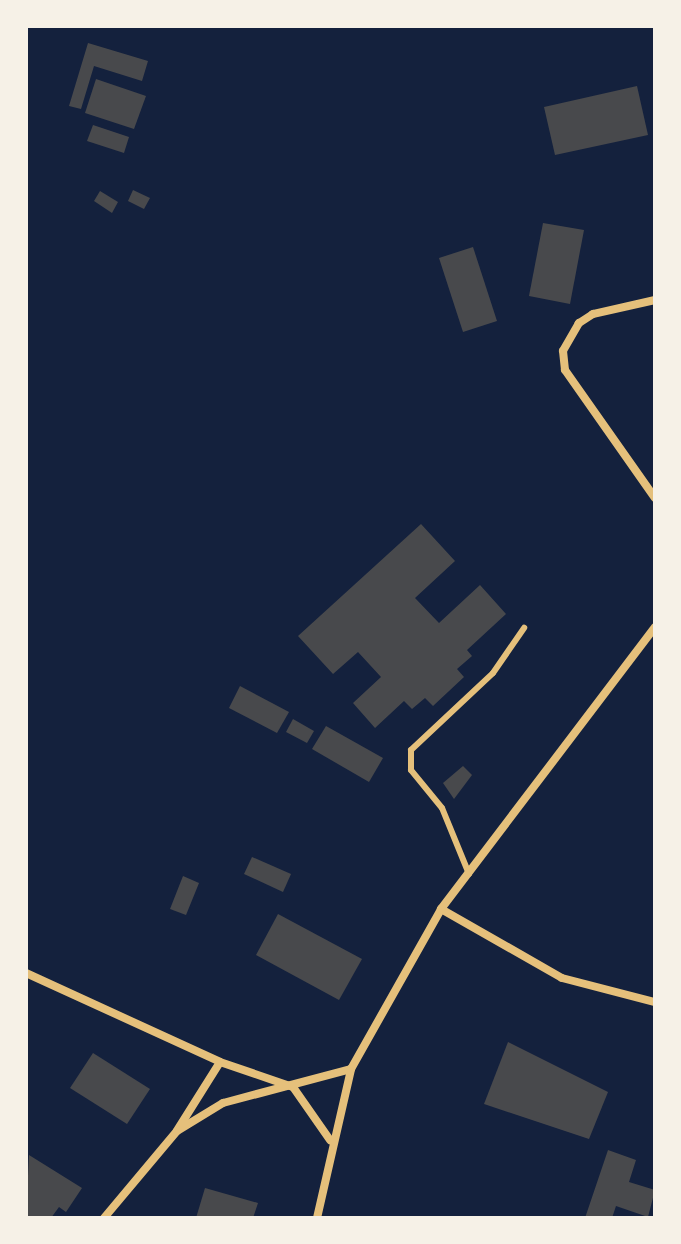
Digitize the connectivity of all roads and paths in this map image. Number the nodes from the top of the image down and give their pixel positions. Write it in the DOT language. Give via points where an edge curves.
graph roads {
  1 [pos="655,300"];
  2 [pos="655,498"];
  3 [pos="655,627"];
  4 [pos="524,628"];
  5 [pos="469,874"];
  6 [pos="441,909"];
  7 [pos="26,973"];
  8 [pos="655,1002"];
  9 [pos="220,1062"];
  10 [pos="351,1069"];
  11 [pos="293,1087"];
  12 [pos="177,1131"];
  13 [pos="330,1140"];
  14 [pos="104,1218"];
  15 [pos="317,1218"];
  1 -- 2 [label="street" via="593,314 579,323 563,351 565,370"];
  3 -- 5 [label="street"];
  4 -- 5 [label="lane" via="493,673 411,750 411,770 442,808"];
  5 -- 6 [label="street"];
  6 -- 8 [label="street" via="562,978"];
  6 -- 10 [label="street"];
  7 -- 9 [label="street"];
  9 -- 11 [label="street"];
  9 -- 12 [label="street"];
  10 -- 11 [label="street"];
  10 -- 13 [label="street"];
  11 -- 12 [label="street" via="223,1103"];
  11 -- 13 [label="street"];
  12 -- 14 [label="street"];
  13 -- 15 [label="street"];
}
